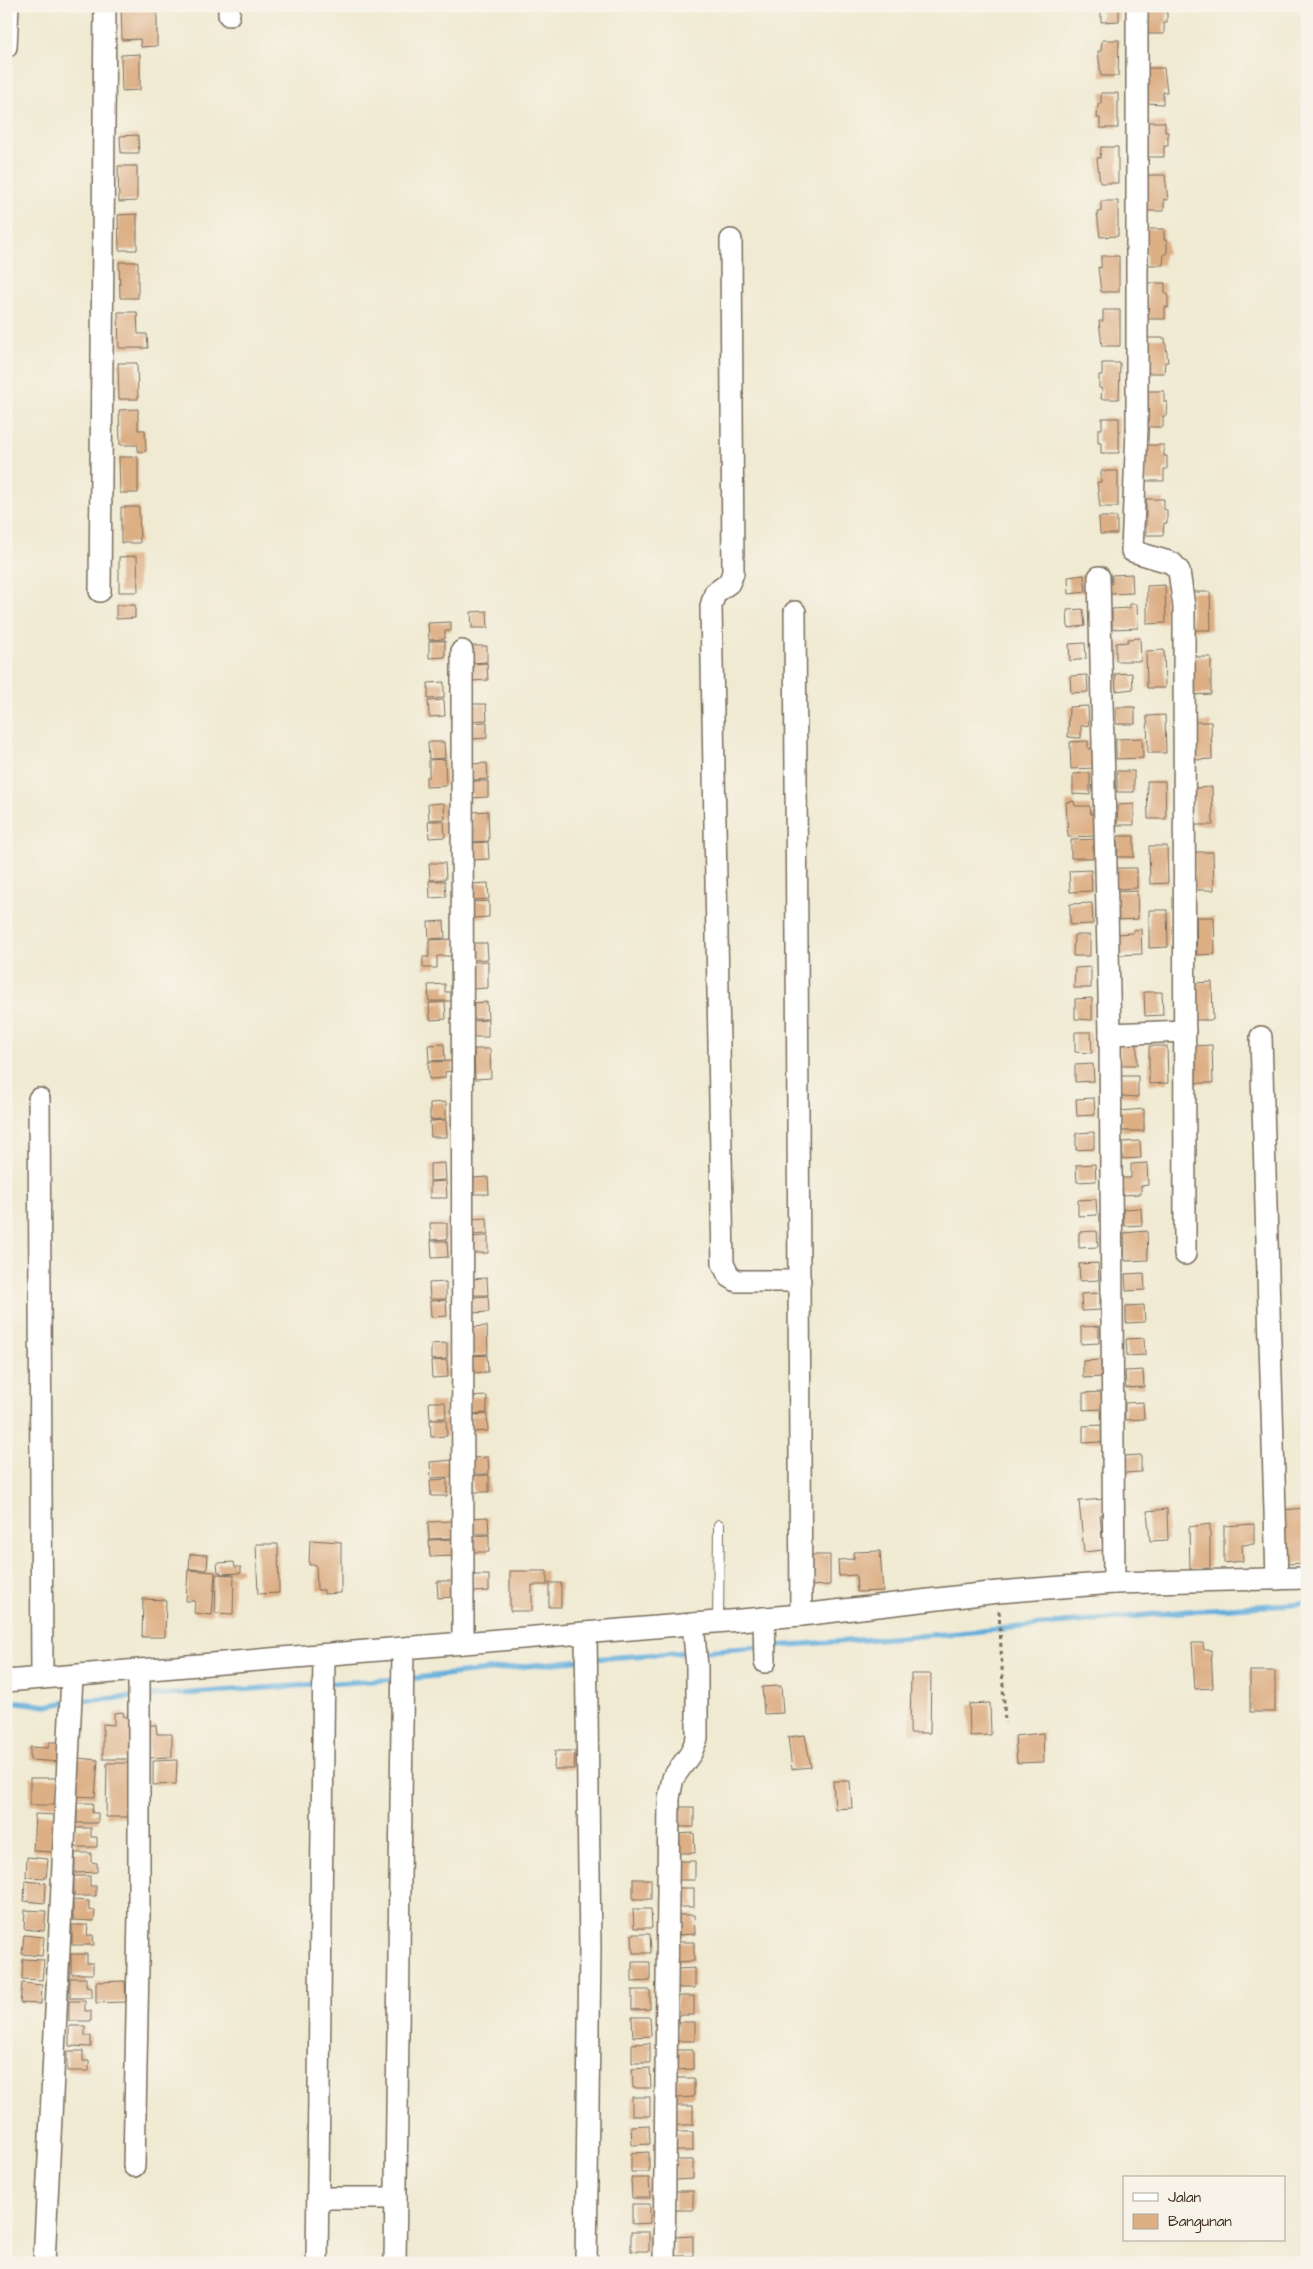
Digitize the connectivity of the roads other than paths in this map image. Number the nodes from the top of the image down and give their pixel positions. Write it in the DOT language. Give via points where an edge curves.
graph roads {
  1 [pos="8,6"];
  2 [pos="105,6"];
  3 [pos="1136,6"];
  4 [pos="6,46"];
  5 [pos="731,240"];
  6 [pos="1099,577"];
  7 [pos="100,591"];
  8 [pos="795,612"];
  9 [pos="462,651"];
  10 [pos="1185,1031"];
  11 [pos="1110,1034"];
  12 [pos="1261,1037"];
  13 [pos="39,1099"];
  14 [pos="1185,1254"];
  15 [pos="800,1281"];
  16 [pos="719,1525"];
  17 [pos="1307,1578"];
  18 [pos="1277,1579"];
  19 [pos="1114,1582"];
  20 [pos="800,1615"];
  21 [pos="718,1622"];
  22 [pos="765,1626"];
  23 [pos="694,1631"];
  24 [pos="586,1640"];
  25 [pos="463,1644"];
  26 [pos="403,1658"];
  27 [pos="765,1660"];
  28 [pos="324,1663"];
  29 [pos="139,1675"];
  30 [pos="42,1678"];
  31 [pos="72,1680"];
  32 [pos="6,1681"];
  33 [pos="134,2166"];
  34 [pos="318,2198"];
  35 [pos="396,2198"];
  36 [pos="44,2263"];
  37 [pos="317,2263"];
  38 [pos="395,2263"];
  39 [pos="586,2263"];
  40 [pos="664,2263"];
  1 -- 4 [label="street"];
  2 -- 7 [label="street"];
  3 -- 10 [label="street" via="1137,429 1132,551 1172,563 1179,571 1184,607"];
  5 -- 15 [label="street" via="733,573 729,583 715,593 711,606 723,1264 729,1276 737,1281"];
  6 -- 11 [label="street"];
  8 -- 15 [label="street"];
  9 -- 25 [label="street"];
  10 -- 11 [label="street"];
  10 -- 14 [label="street"];
  11 -- 19 [label="street"];
  12 -- 18 [label="street"];
  13 -- 30 [label="street"];
  15 -- 20 [label="street"];
  16 -- 21 [label="lane"];
  17 -- 18 [label="street"];
  18 -- 19 [label="street"];
  19 -- 20 [label="street"];
  20 -- 22 [label="street"];
  21 -- 22 [label="street"];
  21 -- 23 [label="street"];
  22 -- 27 [label="street"];
  23 -- 24 [label="street"];
  23 -- 40 [label="street" via="697,1738 691,1753 673,1778 668,1798"];
  24 -- 25 [label="street"];
  24 -- 39 [label="street" via="590,1948"];
  25 -- 26 [label="street"];
  26 -- 28 [label="street"];
  26 -- 35 [label="street"];
  28 -- 29 [label="street"];
  28 -- 34 [label="street"];
  29 -- 31 [label="street"];
  29 -- 33 [label="street" via="139,1923"];
  30 -- 31 [label="street"];
  30 -- 32 [label="street"];
  31 -- 36 [label="street"];
  34 -- 35 [label="street"];
  34 -- 37 [label="street"];
  35 -- 38 [label="street"];
}
